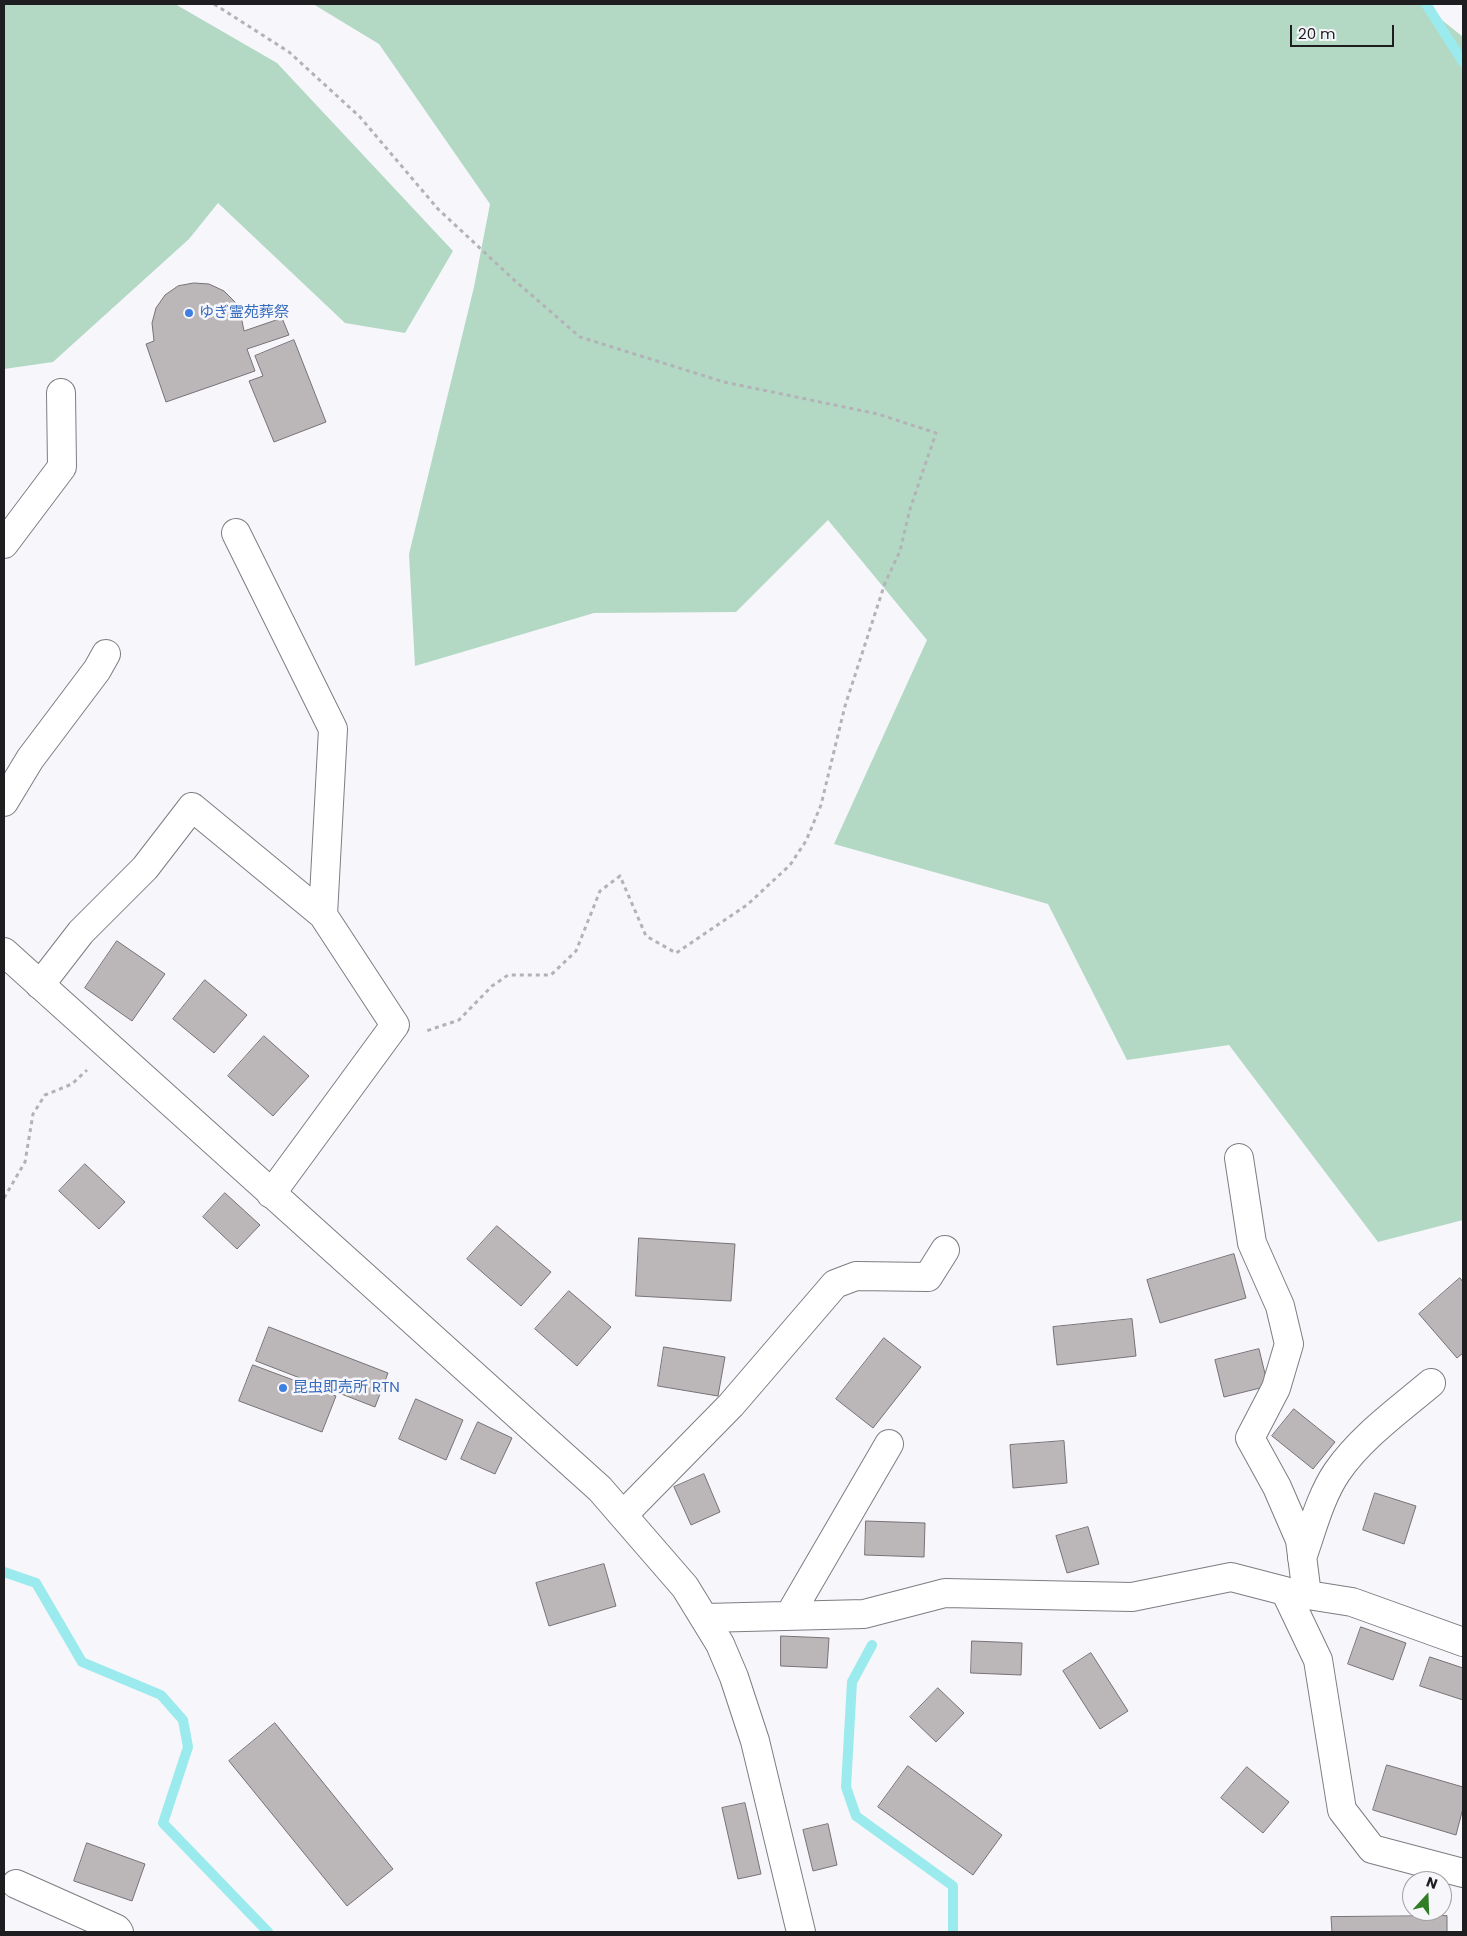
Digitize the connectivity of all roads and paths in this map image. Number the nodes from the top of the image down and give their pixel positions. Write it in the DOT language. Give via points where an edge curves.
graph roads {
  1 [pos="214,4"];
  2 [pos="60,393"];
  3 [pos="236,533"];
  4 [pos="4,544"];
  5 [pos="106,654"];
  6 [pos="4,802"];
  7 [pos="323,915"];
  8 [pos="4,952"];
  9 [pos="40,985"];
  10 [pos="395,1025"];
  11 [pos="111,1047"];
  12 [pos="1239,1158"];
  13 [pos="271,1194"];
  14 [pos="4,1198"];
  15 [pos="945,1250"];
  16 [pos="1431,1383"];
  17 [pos="889,1444"];
  18 [pos="624,1514"];
  19 [pos="1302,1558"];
  20 [pos="1296,1593"];
  21 [pos="789,1616"];
  22 [pos="705,1618"];
  23 [pos="1463,1642"];
  24 [pos="1463,1874"];
  25 [pos="16,1884"];
  26 [pos="118,1932"];
  27 [pos="801,1932"];
  1 -- 10 [label="path" via="289,52 360,117 438,209 580,337 724,382 878,414 936,433 900,551 885,583 845,706 821,805 806,841 790,865 747,905 676,953 646,936 620,876 600,891 576,951 551,975 508,975 492,986 459,1020 426,1031"];
  2 -- 4 [label="street" via="62,467"];
  3 -- 7 [label="street" via="333,729"];
  5 -- 6 [label="street" via="30,759"];
  7 -- 9 [label="street" via="192,807 145,868 81,932"];
  7 -- 10 [label="street"];
  8 -- 9 [label="street"];
  9 -- 11 [label="street"];
  10 -- 13 [label="street"];
  11 -- 13 [label="street"];
  11 -- 14 [label="path" via="72,1084 45,1094 33,1114 25,1162"];
  12 -- 19 [label="street" via="1252,1243 1280,1306 1289,1344 1276,1388 1250,1438 1278,1487 1300,1540"];
  13 -- 18 [label="street" via="593,1482"];
  15 -- 18 [label="street" via="928,1277 856,1276 836,1284 731,1406"];
  16 -- 19 [label="street" via="1365,1440 1336,1472"];
  17 -- 21 [label="street"];
  18 -- 22 [label="street" via="685,1586"];
  19 -- 20 [label="street"];
  20 -- 21 [label="street" via="1231,1577 1132,1597 945,1592 864,1614"];
  20 -- 23 [label="street" via="1352,1602"];
  20 -- 24 [label="street" via="1318,1660 1342,1810 1372,1849"];
  21 -- 22 [label="street"];
  22 -- 27 [label="street" via="720,1644 746,1709"];
  25 -- 26 [label="street"];
}
